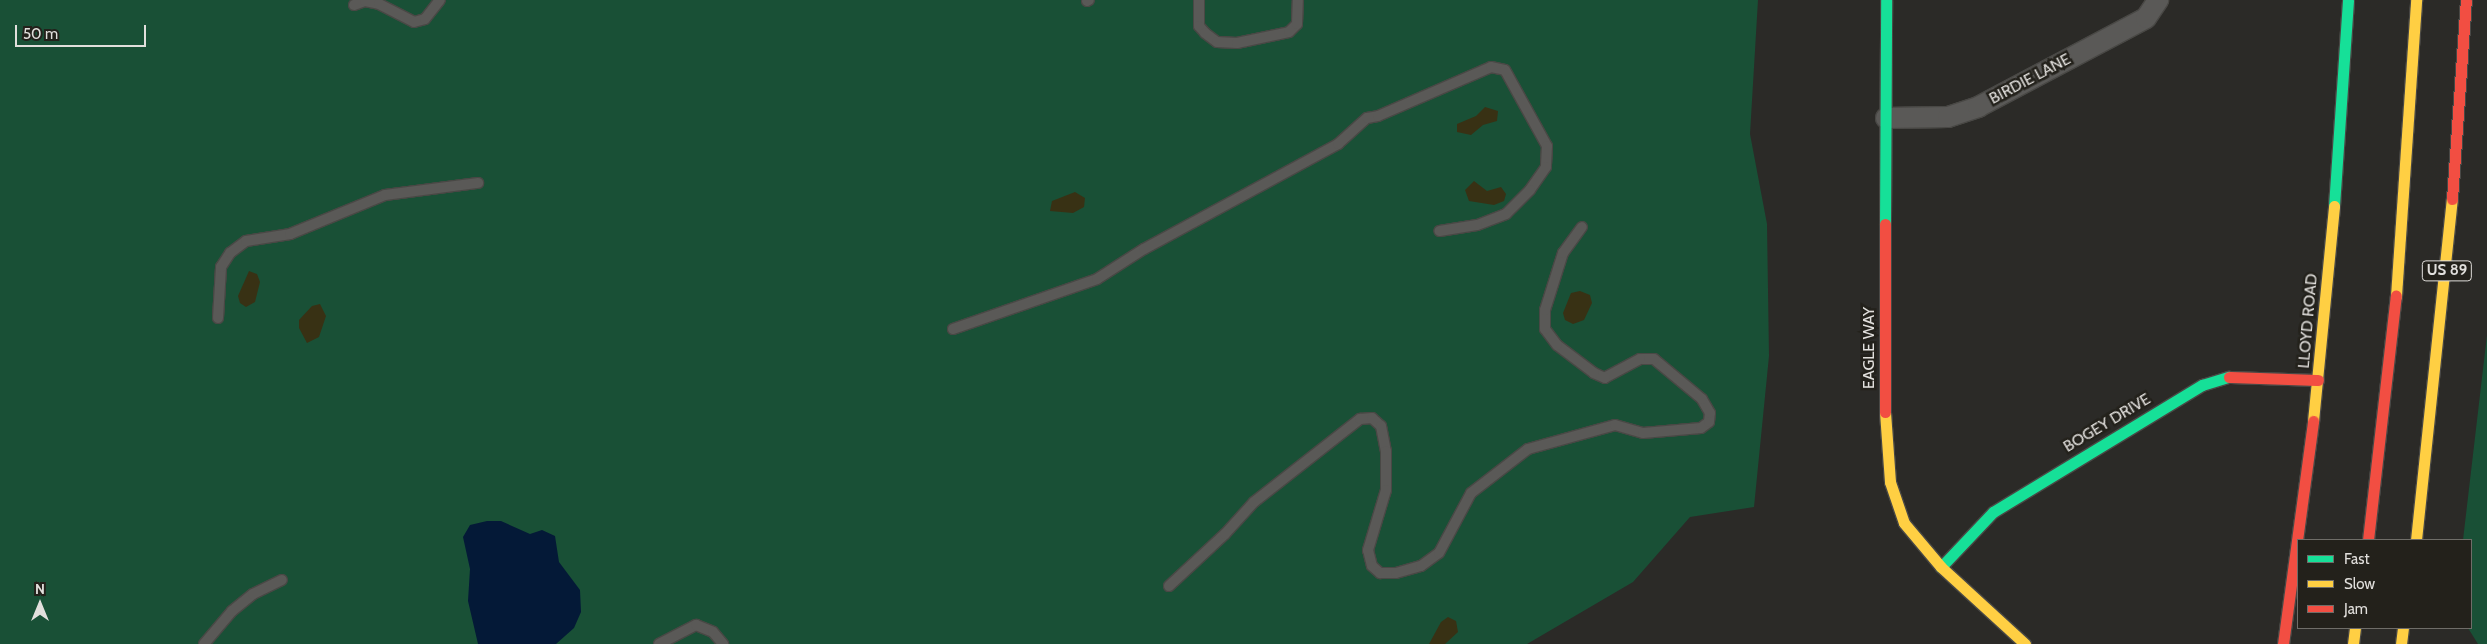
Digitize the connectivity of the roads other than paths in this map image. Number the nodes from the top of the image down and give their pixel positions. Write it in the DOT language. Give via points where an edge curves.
graph roads {
  1 [pos="440,0"];
  2 [pos="1199,0"];
  3 [pos="1298,0"];
  4 [pos="1886,0"];
  5 [pos="2158,0"];
  6 [pos="2348,0"];
  7 [pos="2416,0"];
  8 [pos="2466,0"];
  9 [pos="354,5"];
  10 [pos="1886,118"];
  11 [pos="478,183"];
  12 [pos="1582,227"];
  13 [pos="1439,231"];
  14 [pos="218,318"];
  15 [pos="953,329"];
  16 [pos="2318,380"];
  17 [pos="2368,539"];
  18 [pos="2416,539"];
  19 [pos="1941,567"];
  20 [pos="282,580"];
  21 [pos="1169,586"];
  22 [pos="2355,629"];
  23 [pos="2403,629"];
  24 [pos="204,644"];
  25 [pos="659,644"];
  26 [pos="723,644"];
  27 [pos="2025,644"];
  28 [pos="2282,644"];
  29 [pos="2353,644"];
  30 [pos="2400,644"];
  1 -- 9 [label="lane" via="425,19 414,22 379,4 365,1"];
  2 -- 3 [label="lane" via="1199,26 1205,34 1217,42 1237,43 1289,32 1297,24"];
  4 -- 10 [label="main road, EAGLE WAY"];
  5 -- 10 [label="street, BIRDIE LANE" via="2146,18 1978,106 1948,117"];
  6 -- 16 [label="main road, LLOYD ROAD" via="2340,139"];
  7 -- 17 [label="main road, US 89" via="2405,192"];
  8 -- 18 [label="main road, US 89" via="2449,249"];
  10 -- 19 [label="main road, EAGLE WAY" via="1885,439 1890,482 1904,523"];
  11 -- 14 [label="lane" via="385,195 290,234 246,241 230,253 221,267"];
  12 -- 21 [label="lane" via="1563,253 1545,310 1546,329 1557,345 1605,378 1640,360 1654,359 1702,399 1710,413 1709,422 1701,428 1643,433 1615,425 1528,449 1471,493 1439,552 1421,566 1380,574 1372,566 1368,550 1386,490 1386,451 1381,426 1372,418 1360,419 1350,423 1318,453 1254,502"];
  13 -- 15 [label="lane" via="1477,225 1506,214 1530,190 1546,167 1548,146 1505,70 1492,67 1367,118 1338,144 1144,249 1097,279"];
  16 -- 19 [label="main road, BOGEY DRIVE" via="2234,375 2202,384 1993,512"];
  16 -- 28 [label="main road, LLOYD ROAD"];
  19 -- 27 [label="main road, EAGLE WAY"];
  20 -- 24 [label="lane" via="252,594 232,611"];
  22 -- 29 [label="main road"];
  23 -- 30 [label="main road"];
  25 -- 26 [label="lane" via="696,625 713,632"];
}
